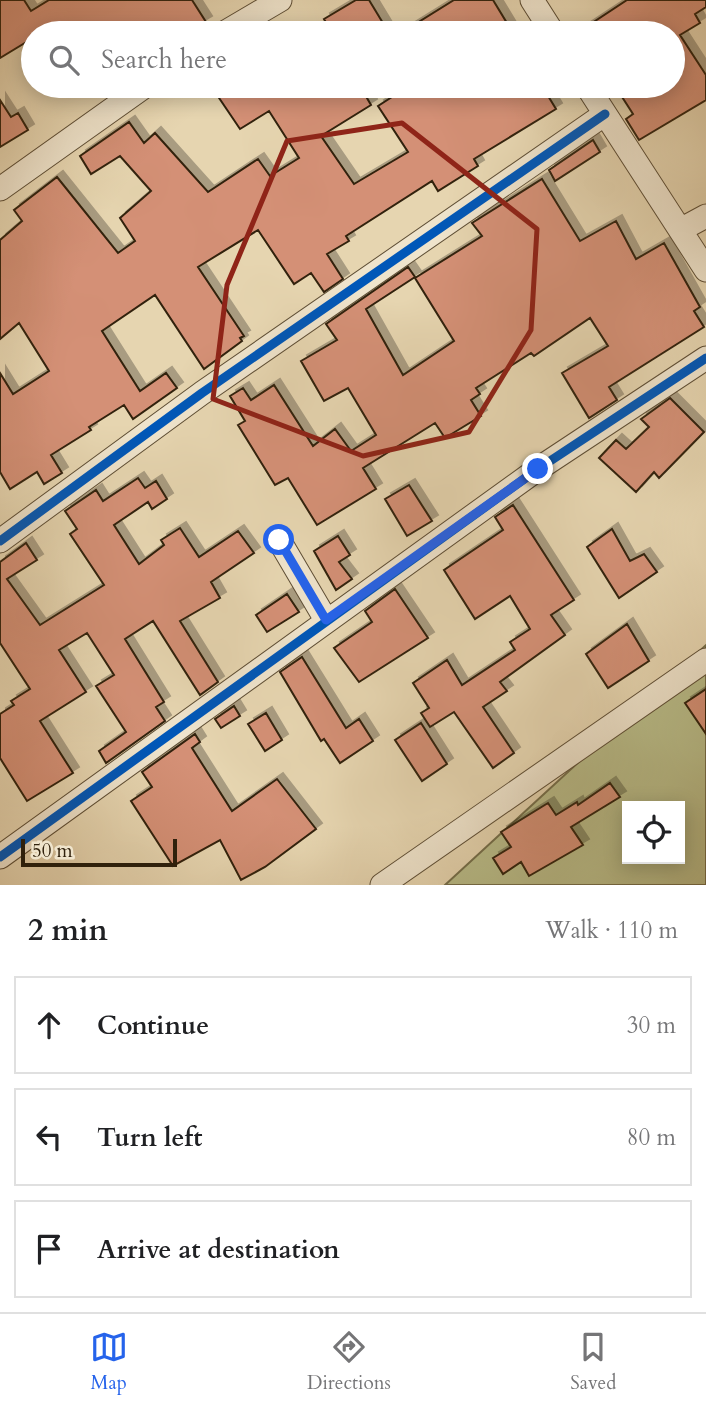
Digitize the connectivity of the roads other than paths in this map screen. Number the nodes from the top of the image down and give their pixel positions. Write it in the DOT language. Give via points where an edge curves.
graph roads {
  1 [pos="280,0"];
  2 [pos="541,3"];
  3 [pos="244,21"];
  4 [pos="548,21"];
  5 [pos="128,98"];
  6 [pos="595,98"];
  7 [pos="605,114"];
  8 [pos="0,190"];
  9 [pos="706,216"];
  10 [pos="682,229"];
  11 [pos="706,270"];
  12 [pos="706,358"];
  13 [pos="279,540"];
  14 [pos="0,541"];
  15 [pos="326,620"];
  16 [pos="706,660"];
  17 [pos="0,857"];
  18 [pos="382,885"];
  1 -- 3 [label="street"];
  2 -- 4 [label="street"];
  5 -- 8 [label="street"];
  6 -- 7 [label="street"];
  7 -- 10 [label="street"];
  7 -- 14 [label="street" via="202,393"];
  9 -- 10 [label="street"];
  10 -- 11 [label="street"];
  12 -- 15 [label="street" via="538,469"];
  13 -- 15 [label="street"];
  15 -- 17 [label="street"];
  16 -- 18 [label="street"];
}
